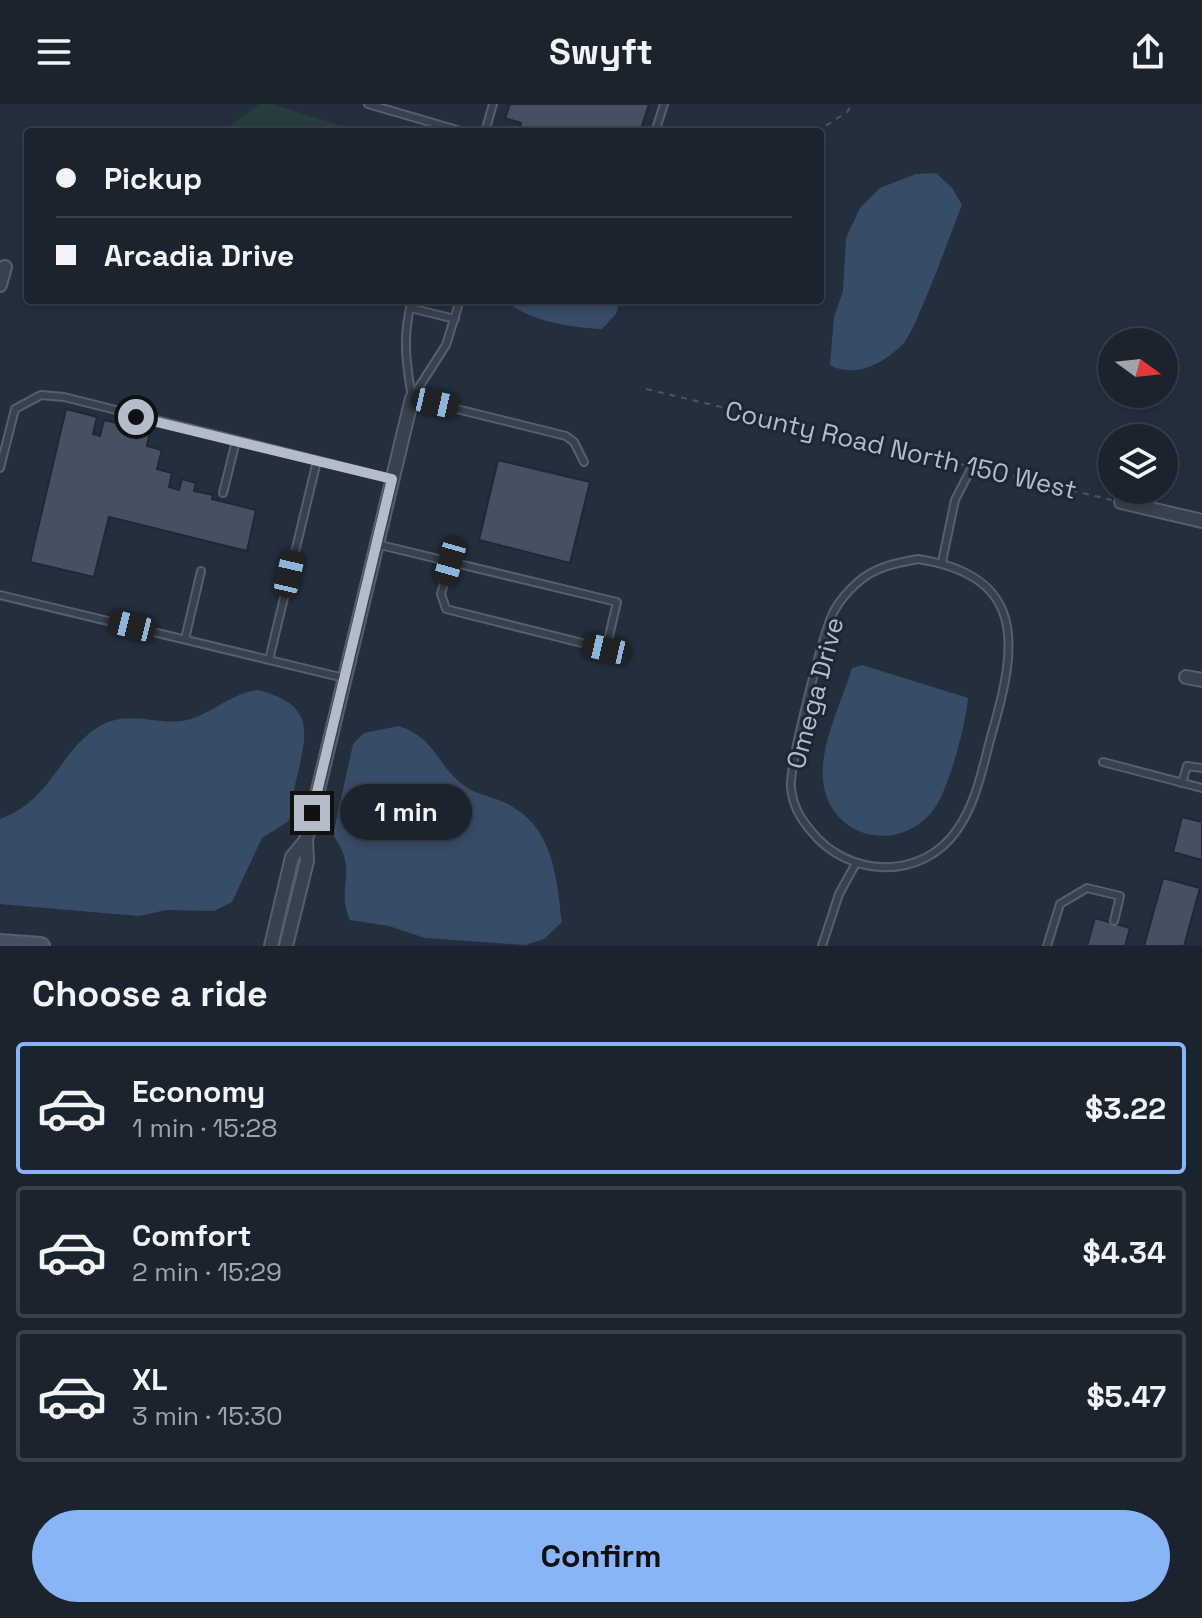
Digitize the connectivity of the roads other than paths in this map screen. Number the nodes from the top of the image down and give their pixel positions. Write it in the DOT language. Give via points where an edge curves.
graph roads {
  1 [pos="368,104"];
  2 [pos="493,104"];
  3 [pos="664,104"];
  4 [pos="450,128"];
  5 [pos="486,128"];
  6 [pos="656,128"];
  7 [pos="3,263"];
  8 [pos="0,285"];
  9 [pos="411,304"];
  10 [pos="459,304"];
  11 [pos="455,319"];
  12 [pos="412,398"];
  13 [pos="236,441"];
  14 [pos="317,461"];
  15 [pos="584,462"];
  16 [pos="972,467"];
  17 [pos="0,468"];
  18 [pos="392,479"];
  19 [pos="223,493"];
  20 [pos="1130,504"];
  21 [pos="1202,521"];
  22 [pos="376,544"];
  23 [pos="450,562"];
  24 [pos="942,562"];
  25 [pos="201,571"];
  26 [pos="0,595"];
  27 [pos="185,639"];
  28 [pos="269,660"];
  29 [pos="1186,677"];
  30 [pos="344,678"];
  31 [pos="1202,680"];
  32 [pos="1103,762"];
  33 [pos="1202,768"];
  34 [pos="1182,783"];
  35 [pos="1202,788"];
  36 [pos="306,840"];
  37 [pos="855,865"];
  38 [pos="1114,921"];
  39 [pos="0,943"];
  40 [pos="41,946"];
  41 [pos="271,946"];
  42 [pos="286,946"];
  43 [pos="822,946"];
  44 [pos="1047,946"];
  1 -- 4 [label="lane"];
  2 -- 5 [label="lane"];
  3 -- 6 [label="lane"];
  7 -- 8 [label="street"];
  9 -- 11 [label="lane"];
  9 -- 12 [label="lane" via="404,352"];
  10 -- 11 [label="lane"];
  11 -- 12 [label="lane" via="446,345"];
  12 -- 15 [label="lane" via="566,436"];
  12 -- 18 [label="street"];
  13 -- 14 [label="lane"];
  13 -- 17 [label="lane" via="41,395 15,409"];
  13 -- 19 [label="lane"];
  14 -- 18 [label="lane"];
  14 -- 28 [label="lane"];
  16 -- 24 [label="lane" via="955,500"];
  18 -- 22 [label="street"];
  20 -- 21 [label="street"];
  22 -- 23 [label="lane"];
  22 -- 30 [label="street"];
  23 -- 23 [label="lane" via="617,602 606,649 446,609 441,594"];
  24 -- 37 [label="lane, Omega Drive" via="886,564 857,582 834,612 792,766 791,789 797,813 820,842"];
  24 -- 37 [label="lane, Omega Drive" via="975,575 1009,624 1008,679 973,801 957,831 937,851 904,865"];
  25 -- 27 [label="lane"];
  26 -- 27 [label="lane"];
  27 -- 28 [label="lane"];
  28 -- 30 [label="lane"];
  29 -- 31 [label="street"];
  30 -- 36 [label="street"];
  32 -- 34 [label="lane"];
  33 -- 34 [label="lane" via="1187,766"];
  34 -- 35 [label="lane"];
  36 -- 41 [label="street" via="292,857"];
  36 -- 42 [label="street" via="307,861"];
  37 -- 43 [label="lane"];
  38 -- 44 [label="lane" via="1120,896 1087,888 1060,904"];
  39 -- 40 [label="main road"];
}
